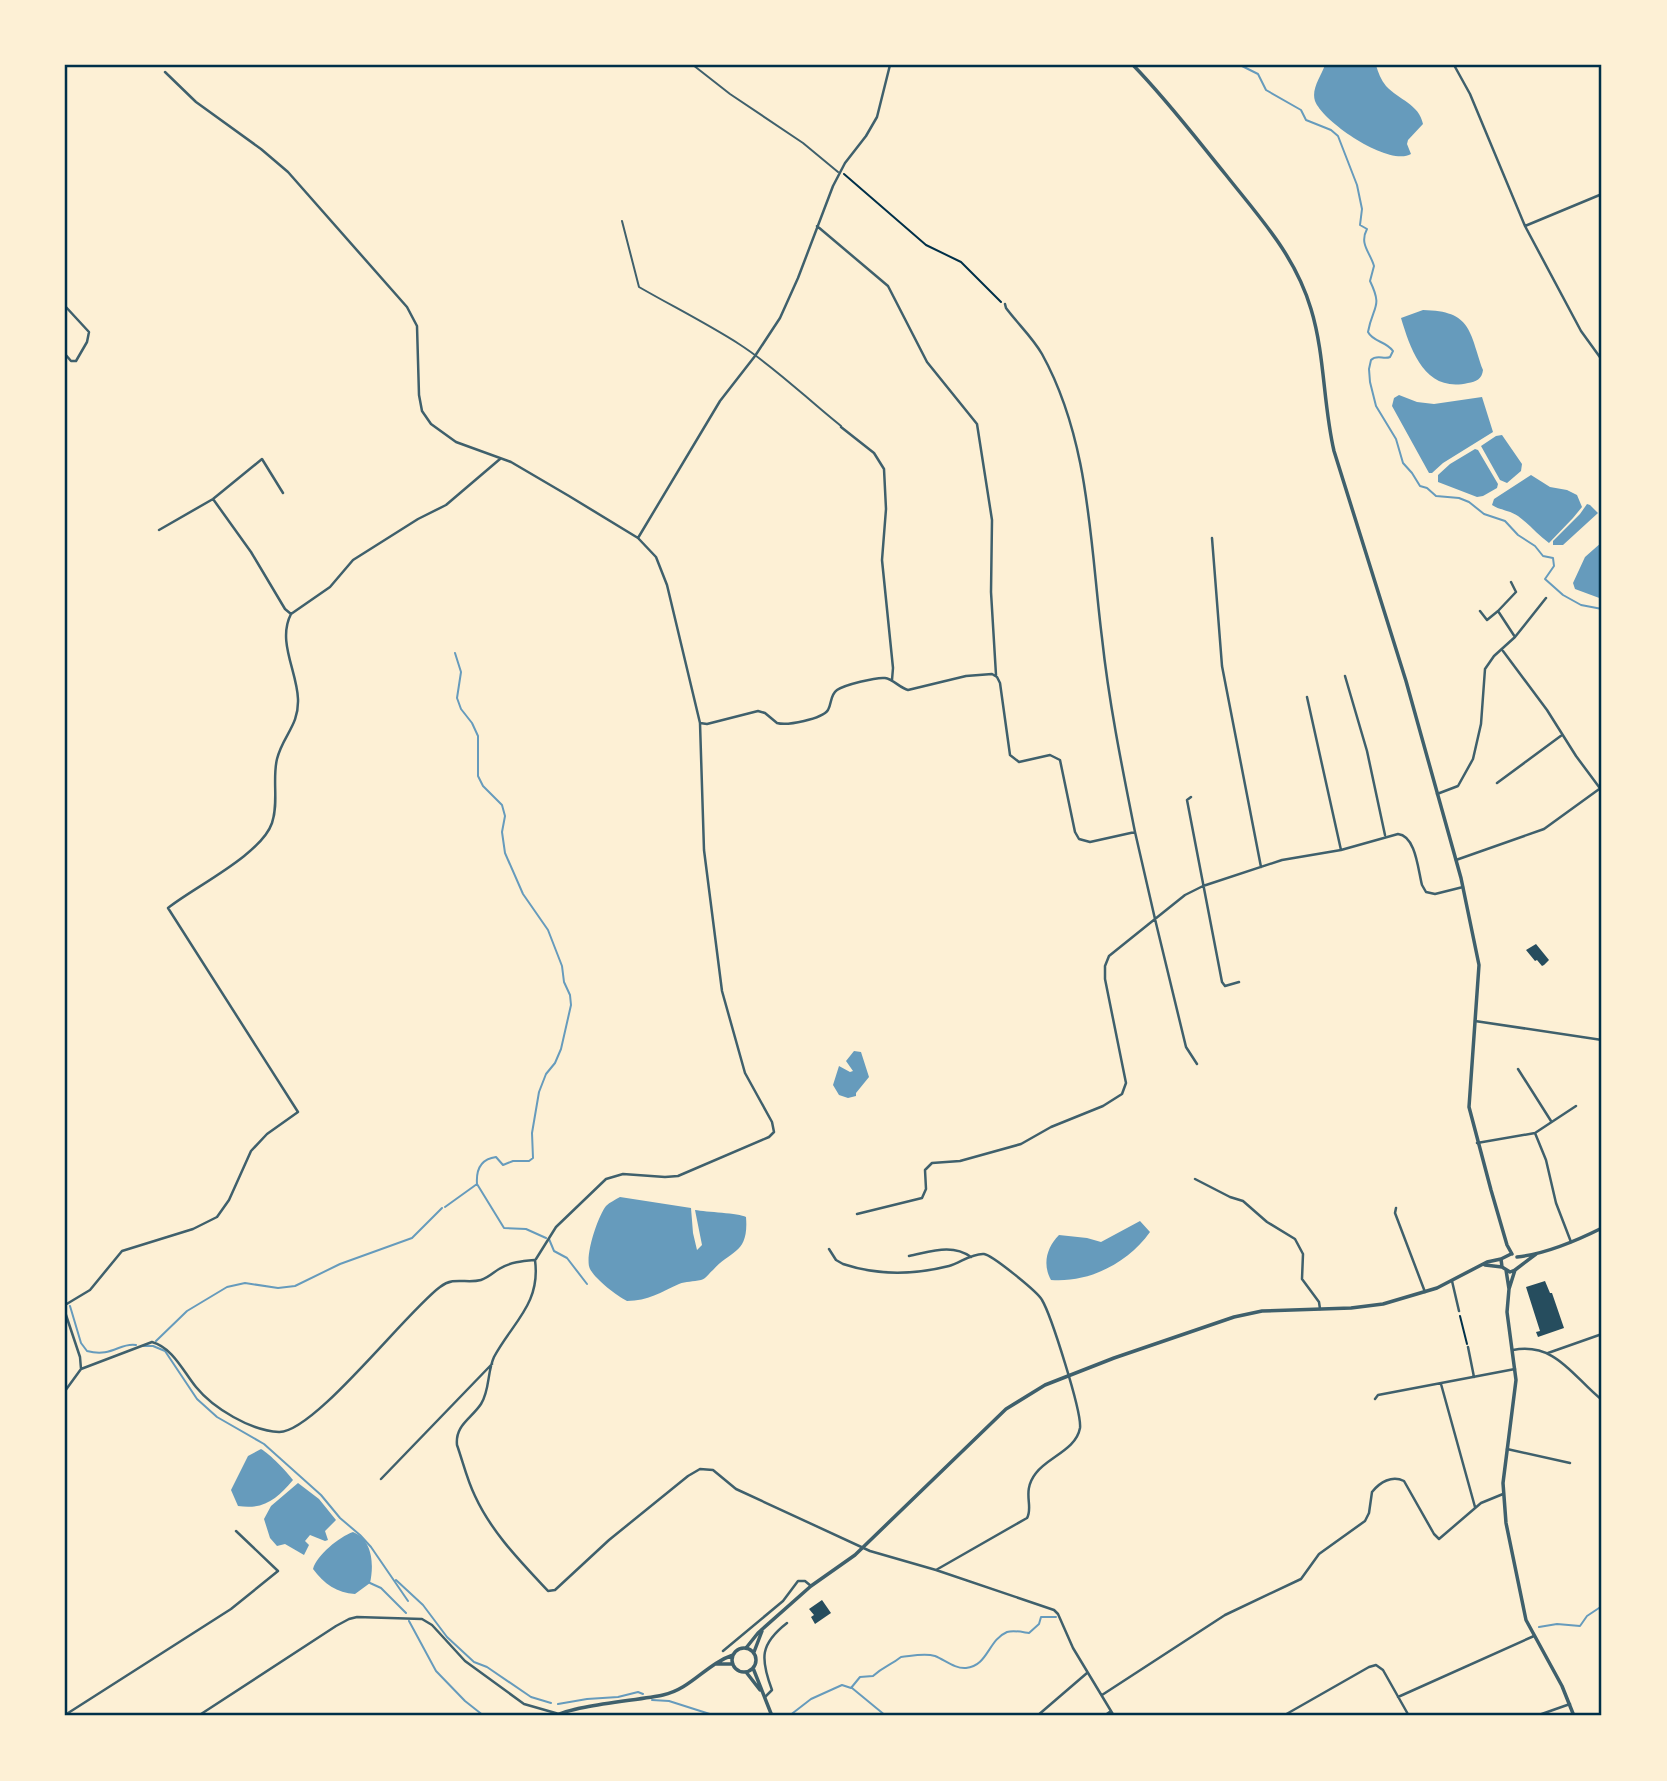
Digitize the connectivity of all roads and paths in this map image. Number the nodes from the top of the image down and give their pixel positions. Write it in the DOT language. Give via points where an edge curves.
graph roads {
  1 [pos="692,65"];
  2 [pos="890,65"];
  3 [pos="1133,65"];
  4 [pos="1454,65"];
  5 [pos="165,72"];
  6 [pos="840,172"];
  7 [pos="1602,194"];
  8 [pos="622,221"];
  9 [pos="817,226"];
  10 [pos="1525,226"];
  11 [pos="1005,304"];
  12 [pos="65,306"];
  13 [pos="65,354"];
  14 [pos="755,356"];
  15 [pos="1602,360"];
  16 [pos="841,427"];
  17 [pos="501,458"];
  18 [pos="283,493"];
  19 [pos="213,499"];
  20 [pos="159,530"];
  21 [pos="638,538"];
  22 [pos="1212,538"];
  23 [pos="1511,582"];
  24 [pos="1546,598"];
  25 [pos="1480,611"];
  26 [pos="1498,611"];
  27 [pos="290,614"];
  28 [pos="1515,637"];
  29 [pos="1502,650"];
  30 [pos="996,676"];
  31 [pos="1345,676"];
  32 [pos="891,681"];
  33 [pos="1307,697"];
  34 [pos="701,723"];
  35 [pos="1562,734"];
  36 [pos="1497,783"];
  37 [pos="1602,789"];
  38 [pos="1437,794"];
  39 [pos="1191,797"];
  40 [pos="1135,832"];
  41 [pos="1385,837"];
  42 [pos="1341,850"];
  43 [pos="1456,860"];
  44 [pos="1261,867"];
  45 [pos="1203,886"];
  46 [pos="1463,887"];
  47 [pos="1154,919"];
  48 [pos="1239,982"];
  49 [pos="1475,1021"];
  50 [pos="1602,1040"];
  51 [pos="1197,1064"];
  52 [pos="1518,1069"];
  53 [pos="1576,1106"];
  54 [pos="1551,1121"];
  55 [pos="1535,1133"];
  56 [pos="1477,1143"];
  57 [pos="1195,1178"];
  58 [pos="1396,1208"];
  59 [pos="857,1214"];
  60 [pos="1602,1228"];
  61 [pos="1571,1242"];
  62 [pos="1507,1245"];
  63 [pos="828,1249"];
  64 [pos="1538,1253"];
  65 [pos="1512,1254"];
  66 [pos="909,1256"];
  67 [pos="971,1257"];
  68 [pos="1503,1257"];
  69 [pos="1517,1257"];
  70 [pos="536,1260"];
  71 [pos="1481,1266"];
  72 [pos="1502,1266"];
  73 [pos="1520,1266"];
  74 [pos="1506,1270"];
  75 [pos="1516,1270"];
  76 [pos="1452,1282"];
  77 [pos="1509,1289"];
  78 [pos="1425,1292"];
  79 [pos="65,1305"];
  80 [pos="1320,1309"];
  81 [pos="1459,1311"];
  82 [pos="65,1312"];
  83 [pos="1602,1334"];
  84 [pos="1468,1347"];
  85 [pos="1513,1350"];
  86 [pos="1548,1353"];
  87 [pos="492,1363"];
  88 [pos="81,1369"];
  89 [pos="1516,1369"];
  90 [pos="1068,1375"];
  91 [pos="1474,1377"];
  92 [pos="1441,1384"];
  93 [pos="65,1391"];
  94 [pos="1375,1399"];
  95 [pos="1602,1400"];
  96 [pos="1507,1449"];
  97 [pos="1570,1463"];
  98 [pos="381,1479"];
  99 [pos="1503,1494"];
  100 [pos="1475,1507"];
  101 [pos="236,1531"];
  102 [pos="863,1548"];
  103 [pos="936,1570"];
  104 [pos="811,1586"];
  105 [pos="788,1623"];
  106 [pos="763,1629"];
  107 [pos="1534,1636"];
  108 [pos="746,1648"];
  109 [pos="723,1651"];
  110 [pos="754,1652"];
  111 [pos="733,1656"];
  112 [pos="733,1664"];
  113 [pos="708,1668"];
  114 [pos="753,1668"];
  115 [pos="746,1672"];
  116 [pos="1087,1673"];
  117 [pos="763,1695"];
  118 [pos="1101,1696"];
  119 [pos="1398,1697"];
  120 [pos="1570,1704"];
  121 [pos="1111,1711"];
  122 [pos="65,1715"];
  123 [pos="558,1715"];
  124 [pos="198,1716"];
  125 [pos="772,1716"];
  126 [pos="1037,1716"];
  127 [pos="1104,1716"];
  128 [pos="1114,1716"];
  129 [pos="1283,1716"];
  130 [pos="1409,1716"];
  131 [pos="1536,1716"];
  132 [pos="1574,1716"];
  1 -- 6 [label="lane"];
  2 -- 6 [label="street" via="874,125"];
  3 -- 38 [label="street" via="1182,118 1275,235 1299,275 1317,330 1337,462"];
  4 -- 10 [label="street"];
  5 -- 17 [label="street" via="196,102 288,172 413,316 418,337 418,388 425,417 456,442"];
  6 -- 9 [label="street"];
  6 -- 11 [label="path" via="926,246 961,262"];
  7 -- 10 [label="street"];
  8 -- 14 [label="lane" via="639,287"];
  9 -- 14 [label="street" via="787,304"];
  9 -- 30 [label="street" via="888,286 928,362 977,424 992,520"];
  10 -- 15 [label="street" via="1581,331"];
  11 -- 40 [label="street" via="1044,357 1075,436 1110,706"];
  12 -- 13 [label="street" via="89,332 76,361"];
  14 -- 16 [label="lane"];
  14 -- 21 [label="street" via="720,401"];
  16 -- 32 [label="street" via="874,453 884,469 882,560"];
  17 -- 21 [label="street"];
  17 -- 27 [label="street" via="446,505 353,561 330,587"];
  18 -- 19 [label="street" via="262,459"];
  19 -- 20 [label="street"];
  19 -- 27 [label="street"];
  21 -- 34 [label="street" via="654,554 664,574"];
  22 -- 44 [label="street" via="1222,666"];
  23 -- 26 [label="street" via="1516,592"];
  24 -- 28 [label="street"];
  25 -- 26 [label="street" via="1487,620"];
  26 -- 28 [label="street"];
  27 -- 79 [label="street" via="287,641 298,707 276,762 271,825 238,860 168,908 298,1112 251,1151 217,1217 122,1251 90,1290"];
  28 -- 29 [label="street"];
  29 -- 35 [label="street"];
  29 -- 38 [label="street" via="1484,673 1480,724 1470,765 1458,786"];
  30 -- 32 [label="street" via="982,673 908,690"];
  30 -- 40 [label="street" via="1010,755 1017,761 1050,755 1060,760 1079,839 1090,842"];
  31 -- 41 [label="street"];
  32 -- 34 [label="street" via="878,678 840,688 824,713 792,724 777,723 758,711"];
  33 -- 42 [label="street"];
  34 -- 70 [label="street" via="704,850 722,991 743,1067 774,1132 678,1176 623,1174 606,1179 556,1227"];
  35 -- 36 [label="street"];
  35 -- 37 [label="street"];
  37 -- 43 [label="street" via="1544,829"];
  38 -- 43 [label="street"];
  39 -- 45 [label="street" via="1187,800"];
  40 -- 47 [label="street"];
  41 -- 42 [label="street"];
  41 -- 46 [label="street" via="1408,837 1422,886 1429,894"];
  42 -- 44 [label="street"];
  43 -- 46 [label="street"];
  44 -- 45 [label="street"];
  45 -- 47 [label="street"];
  45 -- 48 [label="street" via="1222,982 1225,986"];
  46 -- 49 [label="street" via="1479,965"];
  47 -- 51 [label="street" via="1185,1044"];
  47 -- 59 [label="street" via="1113,953 1105,966 1126,1082 1122,1094 1021,1144 960,1161 932,1163 925,1170 922,1198"];
  49 -- 50 [label="street"];
  49 -- 56 [label="street" via="1468,1097"];
  52 -- 54 [label="street"];
  53 -- 54 [label="street"];
  54 -- 55 [label="street"];
  55 -- 56 [label="street"];
  55 -- 61 [label="street"];
  56 -- 62 [label="street"];
  57 -- 80 [label="street" via="1243,1201 1295,1239 1303,1254 1302,1279"];
  58 -- 78 [label="street"];
  60 -- 61 [label="street"];
  61 -- 64 [label="street"];
  62 -- 65 [label="street"];
  62 -- 68 [label="street"];
  63 -- 67 [label="street" via="844,1264 896,1275"];
  64 -- 69 [label="street"];
  64 -- 73 [label="street"];
  65 -- 68 [label="street"];
  65 -- 69 [label="street"];
  66 -- 67 [label="street" via="945,1248"];
  67 -- 90 [label="street" via="992,1257 1039,1295"];
  68 -- 71 [label="street"];
  68 -- 72 [label="street"];
  69 -- 73 [label="street"];
  70 -- 87 [label="street" via="530,1304"];
  70 -- 88 [label="street" via="505,1266 485,1279 456,1280 441,1286 328,1401 281,1432 227,1414 155,1342"];
  71 -- 72 [label="street"];
  71 -- 76 [label="street"];
  72 -- 74 [label="street"];
  73 -- 75 [label="street"];
  74 -- 75 [label="street"];
  74 -- 77 [label="street"];
  75 -- 77 [label="street"];
  76 -- 78 [label="street"];
  76 -- 81 [label="street"];
  77 -- 85 [label="street" via="1507,1312"];
  78 -- 80 [label="street" via="1376,1305"];
  80 -- 90 [label="street" via="1234,1317"];
  81 -- 84 [label="path"];
  82 -- 88 [label="street"];
  83 -- 86 [label="street"];
  84 -- 91 [label="street"];
  85 -- 86 [label="street" via="1532,1348"];
  85 -- 89 [label="street"];
  86 -- 95 [label="street"];
  87 -- 98 [label="street"];
  87 -- 102 [label="street" via="484,1398 458,1430 457,1444 489,1521 548,1591 555,1590 674,1486 704,1469 736,1489"];
  88 -- 93 [label="street"];
  89 -- 91 [label="street"];
  89 -- 96 [label="street"];
  90 -- 102 [label="street" via="1006,1409"];
  90 -- 103 [label="street" via="1080,1429 1073,1442 1032,1478 1027,1494 1029,1516"];
  91 -- 92 [label="street"];
  92 -- 94 [label="street"];
  92 -- 100 [label="street"];
  96 -- 97 [label="street"];
  96 -- 99 [label="street"];
  99 -- 100 [label="street"];
  99 -- 107 [label="street" via="1521,1602"];
  100 -- 118 [label="street" via="1437,1538 1404,1480 1384,1482 1372,1492 1365,1521 1319,1554 1301,1579 1225,1615"];
  101 -- 122 [label="street" via="278,1571 231,1609"];
  102 -- 103 [label="street"];
  102 -- 104 [label="street"];
  103 -- 116 [label="street" via="1054,1610"];
  104 -- 106 [label="street"];
  104 -- 109 [label="street" via="798,1581 783,1601"];
  105 -- 117 [label="street" via="765,1647 772,1690"];
  106 -- 108 [label="street"];
  106 -- 110 [label="street"];
  107 -- 119 [label="street"];
  107 -- 120 [label="street"];
  108 -- 110 [label="street"];
  108 -- 111 [label="street" via="739,1648"];
  110 -- 114 [label="street"];
  111 -- 112 [label="street"];
  111 -- 113 [label="street"];
  112 -- 113 [label="street"];
  112 -- 115 [label="street"];
  113 -- 123 [label="street" via="675,1692"];
  114 -- 115 [label="street"];
  114 -- 117 [label="street"];
  115 -- 117 [label="street"];
  116 -- 118 [label="street"];
  116 -- 126 [label="street"];
  117 -- 125 [label="street"];
  118 -- 121 [label="street"];
  119 -- 129 [label="street" via="1380,1667 1372,1665"];
  119 -- 130 [label="street"];
  120 -- 131 [label="street"];
  120 -- 132 [label="street"];
  121 -- 127 [label="street"];
  121 -- 128 [label="street"];
  123 -- 124 [label="street" via="524,1704 465,1661 422,1619 357,1617"];
}
